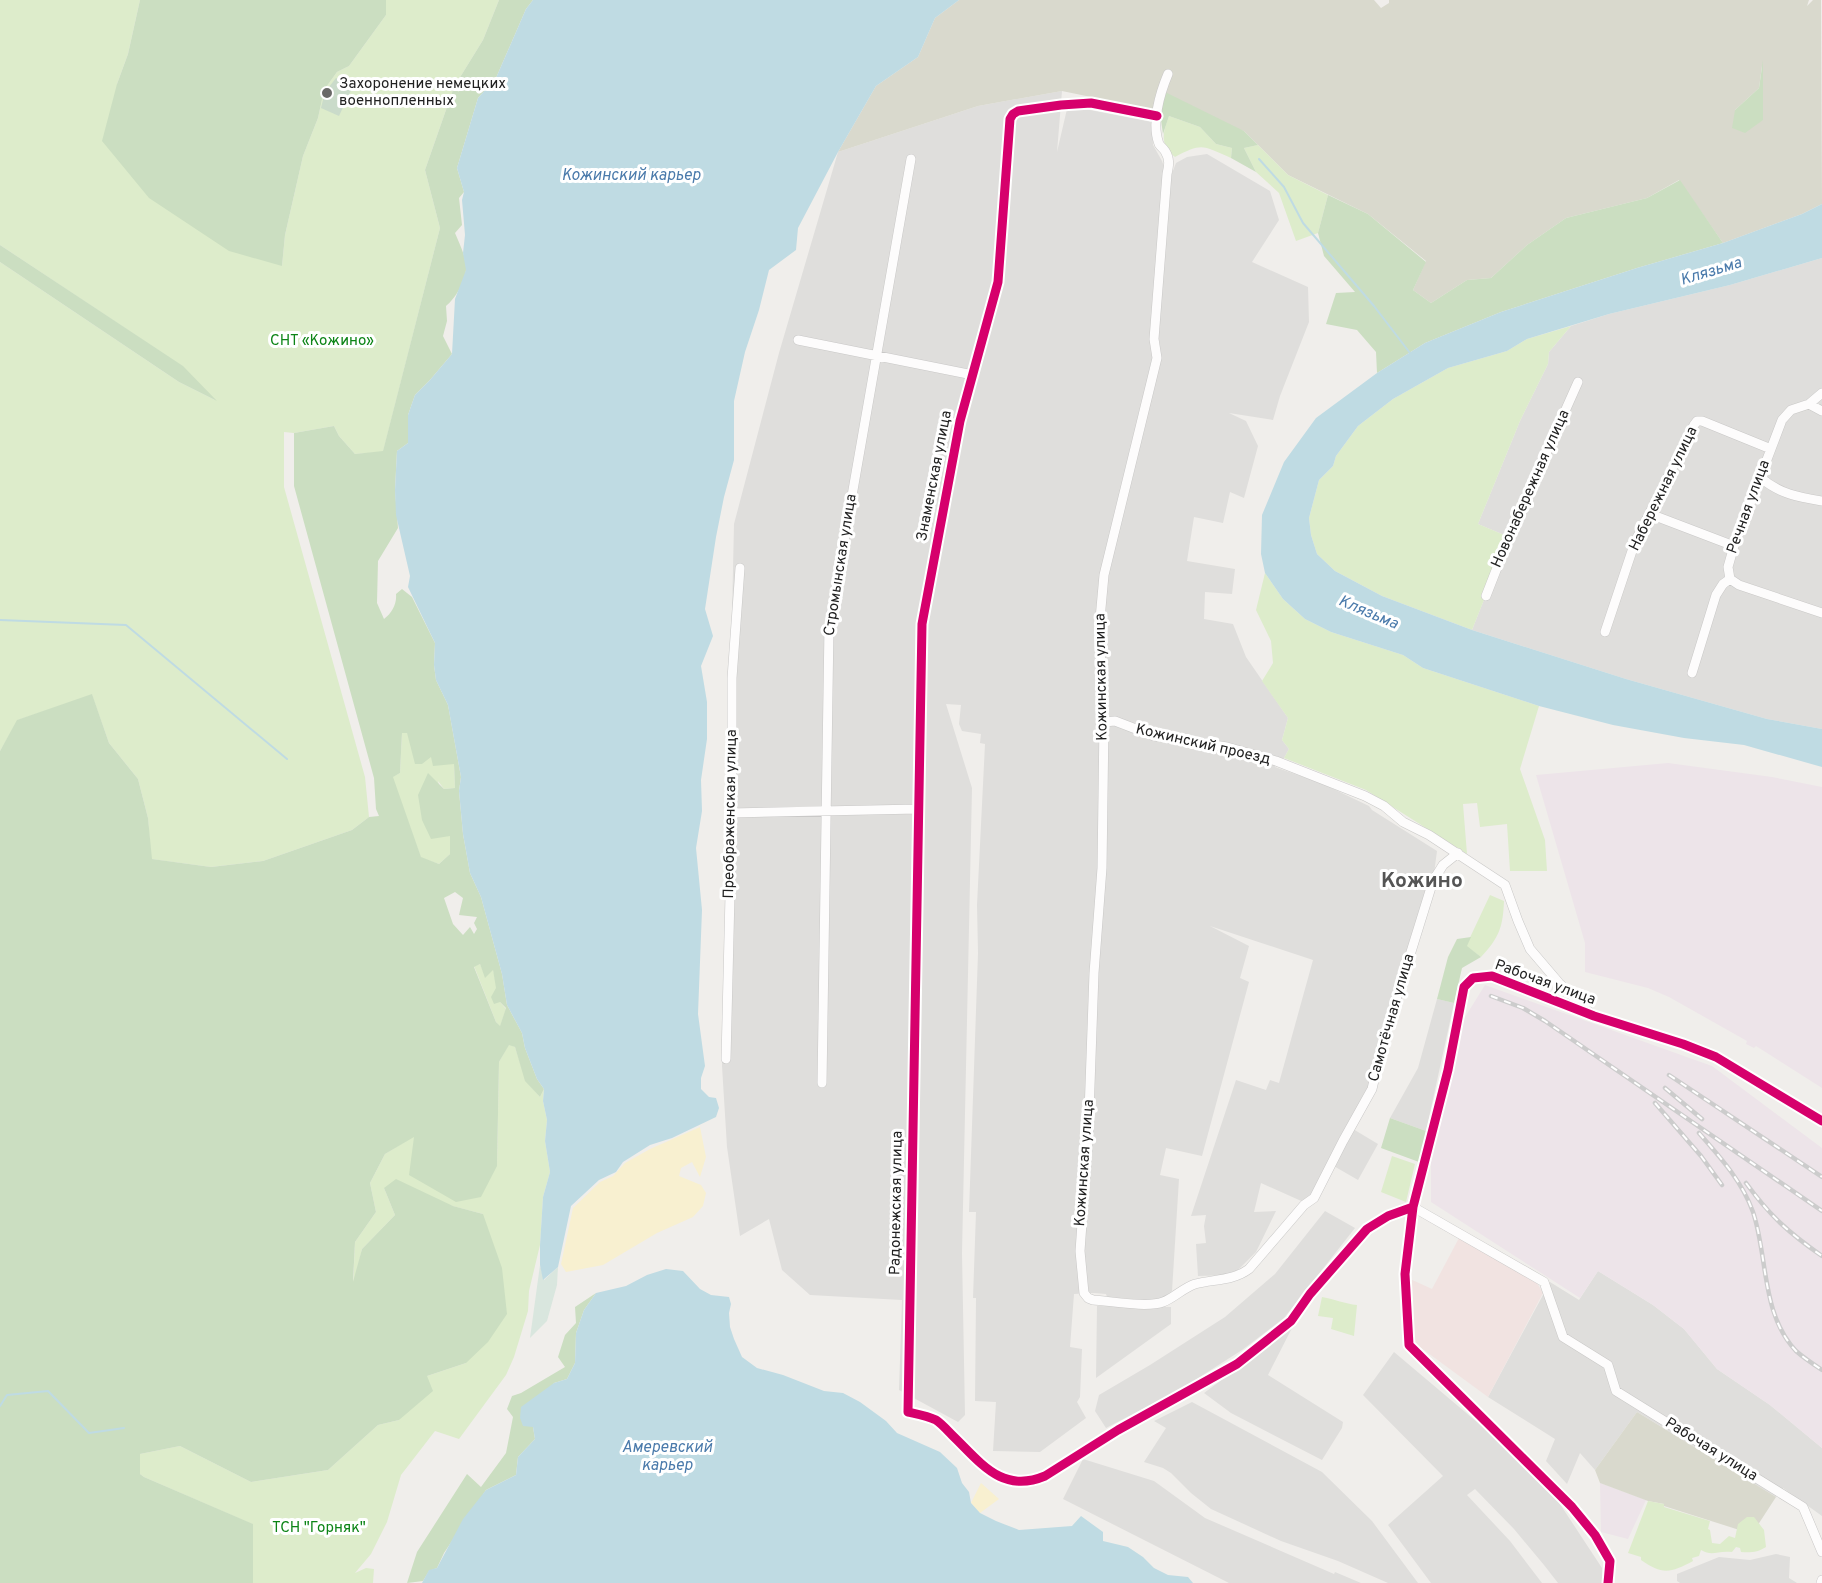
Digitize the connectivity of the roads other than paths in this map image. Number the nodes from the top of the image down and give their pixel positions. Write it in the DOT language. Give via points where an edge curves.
graph roads {
  1 [pos="1168,74"];
  2 [pos="1157,116"];
  3 [pos="911,159"];
  4 [pos="798,340"];
  5 [pos="877,355"];
  6 [pos="973,375"];
  7 [pos="1578,382"];
  8 [pos="1822,393"];
  9 [pos="1809,404"];
  10 [pos="1822,411"];
  11 [pos="1771,449"];
  12 [pos="1761,478"];
  13 [pos="1822,501"];
  14 [pos="1650,514"];
  15 [pos="1734,546"];
  16 [pos="740,568"];
  17 [pos="1731,579"];
  18 [pos="1486,596"];
  19 [pos="1822,613"];
  20 [pos="1605,632"];
  21 [pos="1692,672"];
  22 [pos="1104,722"];
  23 [pos="918,809"];
  24 [pos="827,810"];
  25 [pos="732,813"];
  26 [pos="1458,853"];
  27 [pos="915,994"];
  28 [pos="1594,1016"];
  29 [pos="726,1059"];
  30 [pos="822,1083"];
  31 [pos="1822,1121"];
  32 [pos="1413,1207"];
  33 [pos="1084,1293"];
  34 [pos="1822,1552"];
  35 [pos="1608,1583"];
  1 -- 2 [label="street, Кожинская улица"];
  2 -- 6 [label="street, Знаменская улица" via="1091,104 1013,114 998,282"];
  2 -- 22 [label="street, Кожинская улица" via="1160,145 1170,161 1154,339 1157,358 1104,575 1099,630"];
  3 -- 5 [label="street, Стромынская улица"];
  4 -- 5 [label="street"];
  5 -- 6 [label="street"];
  5 -- 24 [label="street, Стромынская улица" via="829,627"];
  6 -- 23 [label="street, Знаменская улица" via="960,421 922,624"];
  7 -- 18 [label="street, Новонабережная улица"];
  8 -- 9 [label="street, Речная улица"];
  9 -- 10 [label="street"];
  9 -- 11 [label="street, Речная улица" via="1791,410 1782,420"];
  11 -- 12 [label="street, Речная улица"];
  11 -- 14 [label="street, Набережная улица" via="1697,421"];
  12 -- 13 [label="street" via="1787,494"];
  12 -- 15 [label="street, Речная улица"];
  14 -- 15 [label="street"];
  14 -- 20 [label="street, Набережная улица" via="1635,542"];
  15 -- 17 [label="street, Речная улица" via="1728,567"];
  16 -- 25 [label="street, Преображенская улица" via="732,678"];
  17 -- 19 [label="street"];
  17 -- 21 [label="street" via="1716,595"];
  22 -- 26 [label="street, Кожинский проезд" via="1115,721 1154,736 1227,747 1276,761 1365,796"];
  22 -- 33 [label="street, Кожинская улица" via="1102,868 1080,1251"];
  23 -- 24 [label="street"];
  23 -- 27 [label="street, Знаменская улица"];
  24 -- 25 [label="street"];
  24 -- 30 [label="street, Стромынская улица"];
  25 -- 29 [label="street, Преображенская улица"];
  26 -- 28 [label="street, Кожинский проезд" via="1505,885 1530,949"];
  26 -- 33 [label="street, Самотёчная улица" via="1433,881 1372,1089 1314,1198 1242,1274 1195,1284 1155,1305 1093,1300"];
  27 -- 32 [label="street, Радонежская улица" via="908,1412 936,1420 1001,1479 1025,1482 1045,1476 1118,1430 1237,1365 1292,1321 1367,1228"];
  28 -- 31 [label="street, Рабочая улица" via="1716,1057"];
  28 -- 32 [label="street, Рабочая улица" via="1492,976 1473,978 1464,987 1448,1070"];
  32 -- 34 [label="street, Рабочая улица" via="1544,1282 1563,1337 1608,1365 1616,1391 1803,1507"];
  32 -- 35 [label="street" via="1405,1274 1409,1345 1572,1507 1610,1561"];
}
